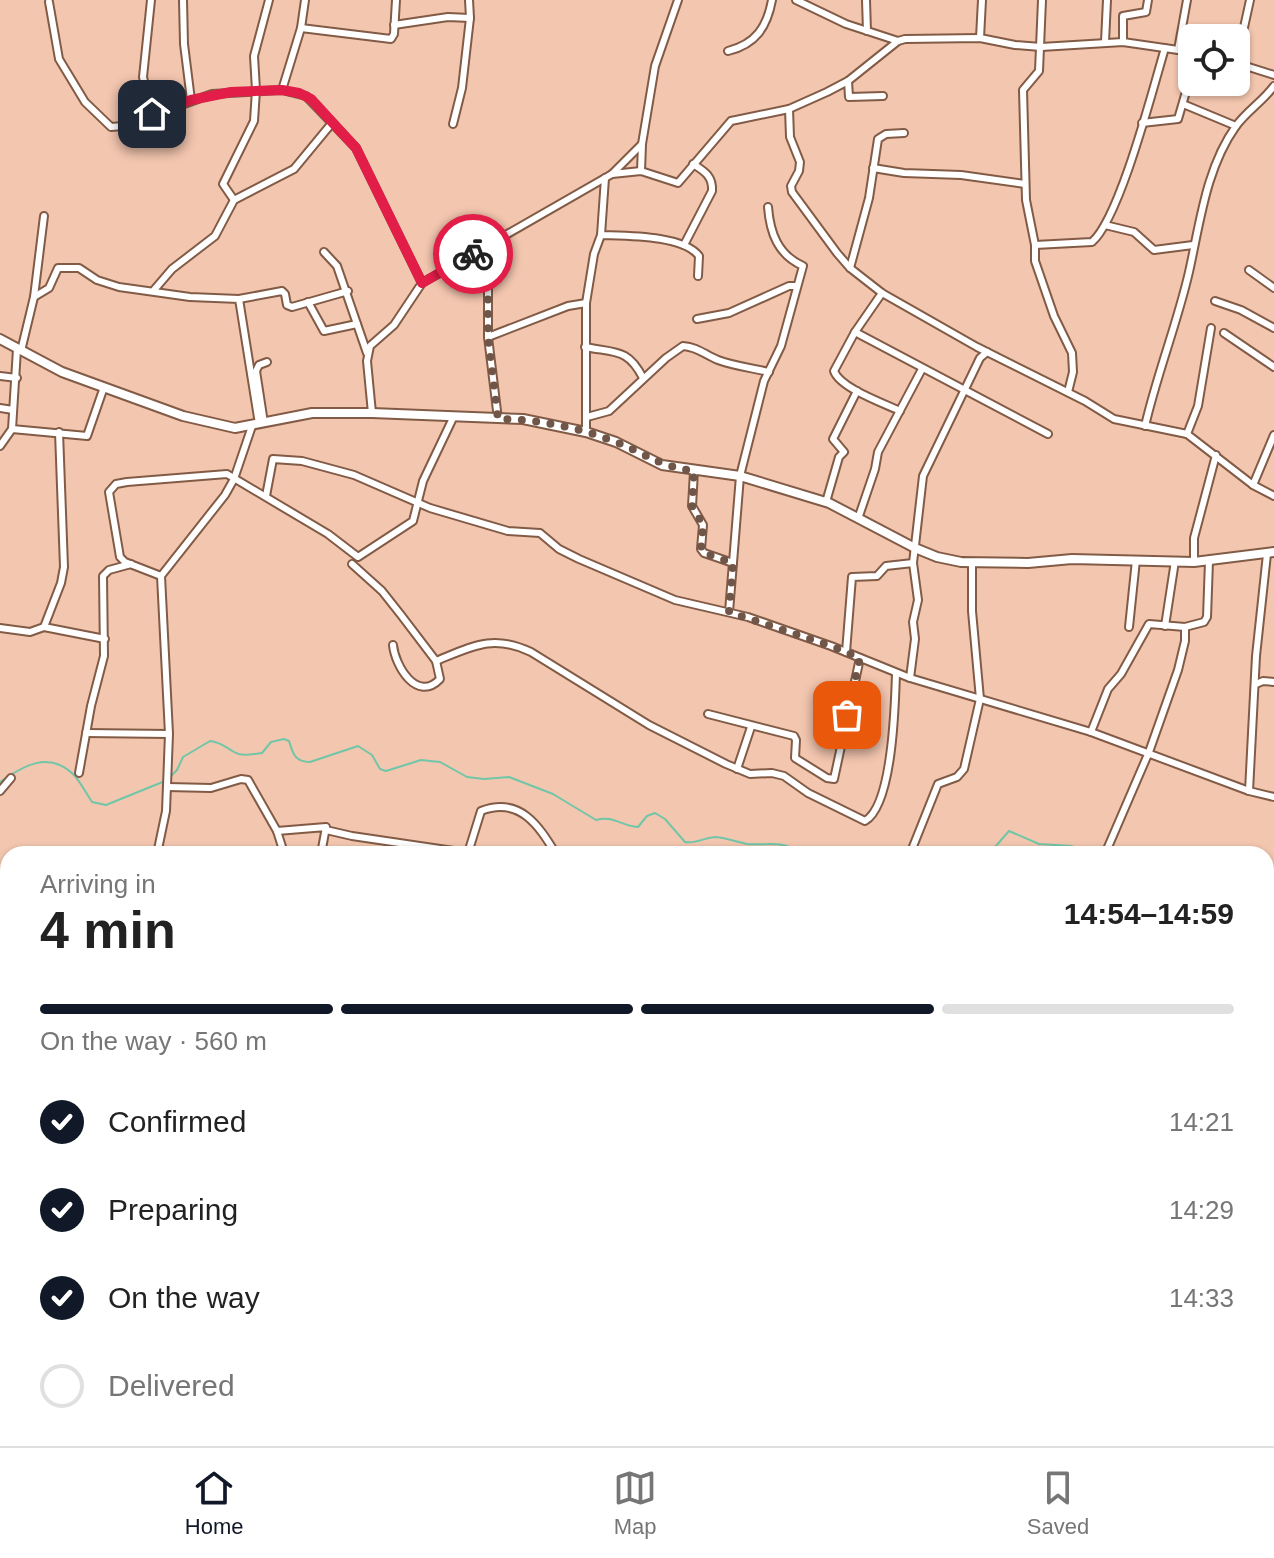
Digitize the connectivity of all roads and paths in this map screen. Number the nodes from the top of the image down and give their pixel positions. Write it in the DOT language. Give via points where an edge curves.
graph roads {
  1 [pos="151,0"];
  2 [pos="183,0"];
  3 [pos="269,0"];
  4 [pos="305,0"];
  5 [pos="396,0"];
  6 [pos="469,0"];
  7 [pos="678,0"];
  8 [pos="772,0"];
  9 [pos="796,0"];
  10 [pos="866,0"];
  11 [pos="982,0"];
  12 [pos="1042,0"];
  13 [pos="1107,0"];
  14 [pos="1148,0"];
  15 [pos="1187,0"];
  16 [pos="1250,0"];
  17 [pos="49,2"];
  18 [pos="470,18"];
  19 [pos="1183,24"];
  20 [pos="1245,24"];
  21 [pos="394,25"];
  22 [pos="301,28"];
  23 [pos="867,31"];
  24 [pos="980,38"];
  25 [pos="898,41"];
  26 [pos="1105,42"];
  27 [pos="1123,42"];
  28 [pos="1041,47"];
  29 [pos="1165,48"];
  30 [pos="1178,50"];
  31 [pos="728,51"];
  32 [pos="1250,68"];
  33 [pos="1274,75"];
  34 [pos="848,81"];
  35 [pos="1274,86"];
  36 [pos="256,90"];
  37 [pos="282,90"];
  38 [pos="883,96"];
  39 [pos="1185,96"];
  40 [pos="191,100"];
  41 [pos="1183,104"];
  42 [pos="789,109"];
  43 [pos="152,114"];
  44 [pos="332,123"];
  45 [pos="1142,123"];
  46 [pos="453,124"];
  47 [pos="1236,126"];
  48 [pos="904,133"];
  49 [pos="642,144"];
  50 [pos="693,164"];
  51 [pos="873,168"];
  52 [pos="641,171"];
  53 [pos="609,176"];
  54 [pos="1025,184"];
  55 [pos="234,200"];
  56 [pos="768,207"];
  57 [pos="44,216"];
  58 [pos="1105,225"];
  59 [pos="601,235"];
  60 [pos="488,245"];
  61 [pos="684,245"];
  62 [pos="1035,245"];
  63 [pos="1193,245"];
  64 [pos="324,252"];
  65 [pos="850,268"];
  66 [pos="1249,270"];
  67 [pos="698,276"];
  68 [pos="422,283"];
  69 [pos="797,286"];
  70 [pos="1274,288"];
  71 [pos="154,290"];
  72 [pos="348,291"];
  73 [pos="882,293"];
  74 [pos="34,297"];
  75 [pos="239,299"];
  76 [pos="1215,301"];
  77 [pos="308,302"];
  78 [pos="586,303"];
  79 [pos="697,319"];
  80 [pos="357,324"];
  81 [pos="1211,328"];
  82 [pos="1274,328"];
  83 [pos="855,332"];
  84 [pos="1224,333"];
  85 [pos="488,337"];
  86 [pos="0,339"];
  87 [pos="585,347"];
  88 [pos="19,350"];
  89 [pos="987,352"];
  90 [pos="367,353"];
  91 [pos="267,362"];
  92 [pos="1274,367"];
  93 [pos="922,369"];
  94 [pos="769,372"];
  95 [pos="0,376"];
  96 [pos="17,378"];
  97 [pos="643,378"];
  98 [pos="104,387"];
  99 [pos="964,388"];
  100 [pos="857,391"];
  101 [pos="1068,392"];
  102 [pos="0,408"];
  103 [pos="13,410"];
  104 [pos="900,411"];
  105 [pos="372,413"];
  106 [pos="587,417"];
  107 [pos="453,418"];
  108 [pos="498,419"];
  109 [pos="258,425"];
  110 [pos="1145,426"];
  111 [pos="12,429"];
  112 [pos="59,432"];
  113 [pos="586,432"];
  114 [pos="1048,434"];
  115 [pos="1187,434"];
  116 [pos="1274,435"];
  117 [pos="0,446"];
  118 [pos="1216,455"];
  119 [pos="694,471"];
  120 [pos="740,476"];
  121 [pos="234,479"];
  122 [pos="1253,485"];
  123 [pos="266,496"];
  124 [pos="1274,496"];
  125 [pos="826,502"];
  126 [pos="417,503"];
  127 [pos="859,516"];
  128 [pos="915,548"];
  129 [pos="1271,553"];
  130 [pos="1136,560"];
  131 [pos="1175,561"];
  132 [pos="1209,561"];
  133 [pos="1194,562"];
  134 [pos="733,563"];
  135 [pos="913,563"];
  136 [pos="131,564"];
  137 [pos="352,564"];
  138 [pos="972,564"];
  139 [pos="161,576"];
  140 [pos="729,612"];
  141 [pos="1165,626"];
  142 [pos="44,627"];
  143 [pos="1129,627"];
  144 [pos="1185,627"];
  145 [pos="0,628"];
  146 [pos="105,639"];
  147 [pos="393,645"];
  148 [pos="846,652"];
  149 [pos="860,658"];
  150 [pos="436,661"];
  151 [pos="896,673"];
  152 [pos="910,678"];
  153 [pos="1274,682"];
  154 [pos="1256,684"];
  155 [pos="980,699"];
  156 [pos="708,714"];
  157 [pos="751,727"];
  158 [pos="1091,732"];
  159 [pos="86,733"];
  160 [pos="169,734"];
  161 [pos="1149,752"];
  162 [pos="737,769"];
  163 [pos="79,773"];
  164 [pos="11,778"];
  165 [pos="167,786"];
  166 [pos="0,791"];
  167 [pos="1249,791"];
  168 [pos="1274,797"];
  169 [pos="326,830"];
  170 [pos="277,831"];
  171 [pos="159,846"];
  172 [pos="282,846"];
  173 [pos="323,846"];
  174 [pos="413,846"];
  175 [pos="473,846"];
  176 [pos="550,846"];
  177 [pos="913,846"];
  178 [pos="1108,846"];
  1 -- 43 [label="street" via="143,77"];
  2 -- 40 [label="street"];
  3 -- 36 [label="street" via="254,56"];
  4 -- 22 [label="street"];
  5 -- 21 [label="street"];
  6 -- 18 [label="street"];
  7 -- 49 [label="street" via="655,66"];
  8 -- 31 [label="street" via="761,31 741,48"];
  9 -- 23 [label="street"];
  10 -- 23 [label="street"];
  11 -- 24 [label="street"];
  12 -- 28 [label="street"];
  13 -- 26 [label="street"];
  14 -- 27 [label="street" via="1146,12 1123,16"];
  15 -- 19 [label="street"];
  16 -- 20 [label="street"];
  17 -- 43 [label="street" via="59,59 85,102 111,127"];
  18 -- 21 [label="street"];
  18 -- 46 [label="street"];
  21 -- 22 [label="street" via="388,39"];
  22 -- 37 [label="street"];
  23 -- 25 [label="street"];
  24 -- 25 [label="street"];
  24 -- 28 [label="street"];
  25 -- 34 [label="street"];
  26 -- 27 [label="street"];
  26 -- 28 [label="street"];
  27 -- 29 [label="street"];
  28 -- 54 [label="street" via="1039,71 1023,90"];
  29 -- 30 [label="street"];
  29 -- 45 [label="street"];
  32 -- 33 [label="street"];
  34 -- 38 [label="street" via="849,97"];
  34 -- 42 [label="street"];
  35 -- 47 [label="street"];
  36 -- 37 [label="street"];
  36 -- 40 [label="street"];
  36 -- 55 [label="street" via="251,130 223,184"];
  37 -- 44 [label="street" via="311,99"];
  39 -- 41 [label="street"];
  40 -- 43 [label="street"];
  41 -- 45 [label="street" via="1175,121"];
  41 -- 47 [label="street"];
  42 -- 50 [label="street" via="731,121"];
  42 -- 65 [label="street" via="790,137 800,162 792,192"];
  44 -- 55 [label="street" via="294,169"];
  44 -- 68 [label="street" via="356,148"];
  45 -- 58 [label="street"];
  47 -- 63 [label="street" via="1214,169"];
  48 -- 51 [label="street" via="878,139"];
  49 -- 52 [label="street"];
  49 -- 53 [label="street"];
  50 -- 52 [label="street" via="678,183"];
  50 -- 61 [label="street" via="711,178 712,191"];
  51 -- 54 [label="street"];
  51 -- 65 [label="street"];
  52 -- 53 [label="street"];
  53 -- 59 [label="street"];
  53 -- 60 [label="street"];
  54 -- 62 [label="street"];
  55 -- 71 [label="street" via="215,236"];
  56 -- 69 [label="street" via="771,236 790,259 803,265"];
  57 -- 74 [label="street"];
  58 -- 62 [label="street" via="1092,242"];
  58 -- 63 [label="street" via="1134,232 1154,250"];
  59 -- 61 [label="street"];
  59 -- 78 [label="street"];
  60 -- 68 [label="street"];
  60 -- 85 [label="street"];
  61 -- 67 [label="street" via="698,254"];
  62 -- 101 [label="street" via="1035,261 1073,358"];
  63 -- 110 [label="street"];
  64 -- 72 [label="street"];
  65 -- 73 [label="street"];
  66 -- 70 [label="street"];
  68 -- 90 [label="street"];
  69 -- 79 [label="street" via="729,313"];
  69 -- 94 [label="street"];
  71 -- 74 [label="street" via="104,283 79,268 63,267 55,270 46,291"];
  71 -- 75 [label="street"];
  72 -- 77 [label="street"];
  72 -- 80 [label="street"];
  73 -- 83 [label="street"];
  73 -- 89 [label="street"];
  74 -- 88 [label="street"];
  75 -- 77 [label="street" via="282,291 289,306"];
  75 -- 109 [label="street"];
  76 -- 82 [label="street"];
  77 -- 80 [label="street" via="324,331"];
  78 -- 85 [label="street"];
  78 -- 87 [label="street"];
  80 -- 90 [label="street"];
  81 -- 115 [label="street" via="1198,406"];
  83 -- 93 [label="street"];
  83 -- 100 [label="street" via="834,371"];
  84 -- 92 [label="street"];
  85 -- 108 [label="street"];
  86 -- 88 [label="street"];
  87 -- 97 [label="street" via="628,356"];
  87 -- 106 [label="street"];
  88 -- 96 [label="street"];
  88 -- 98 [label="street"];
  89 -- 99 [label="street"];
  89 -- 101 [label="street"];
  90 -- 105 [label="street"];
  91 -- 109 [label="street" via="256,371"];
  93 -- 99 [label="street"];
  93 -- 104 [label="street"];
  94 -- 97 [label="street" via="683,346"];
  94 -- 120 [label="street"];
  95 -- 96 [label="street"];
  96 -- 103 [label="street"];
  97 -- 106 [label="street" via="609,411"];
  98 -- 109 [label="street" via="183,416 235,428"];
  98 -- 112 [label="street" via="87,436"];
  99 -- 114 [label="street"];
  99 -- 128 [label="street" via="925,467"];
  100 -- 104 [label="street"];
  100 -- 125 [label="street" via="833,439 844,452"];
  101 -- 110 [label="street" via="1114,419"];
  102 -- 103 [label="street"];
  103 -- 111 [label="street"];
  104 -- 127 [label="street" via="878,452"];
  105 -- 107 [label="street"];
  105 -- 109 [label="street" via="312,413"];
  106 -- 113 [label="street"];
  107 -- 108 [label="street"];
  107 -- 126 [label="street"];
  108 -- 113 [label="street"];
  109 -- 121 [label="street"];
  110 -- 115 [label="street"];
  111 -- 112 [label="street"];
  111 -- 117 [label="street"];
  112 -- 142 [label="street" via="64,567"];
  113 -- 119 [label="street" via="662,465"];
  115 -- 118 [label="street"];
  116 -- 122 [label="street"];
  118 -- 122 [label="street"];
  118 -- 133 [label="street" via="1194,538"];
  119 -- 120 [label="street"];
  119 -- 134 [label="street" via="692,506 703,525 701,549"];
  120 -- 125 [label="street"];
  120 -- 134 [label="street"];
  121 -- 123 [label="street"];
  121 -- 136 [label="street" via="227,474 116,484 110,499 118,551"];
  121 -- 139 [label="street"];
  122 -- 124 [label="street"];
  123 -- 126 [label="street" via="274,459 354,475"];
  123 -- 126 [label="street" via="358,557 413,521"];
  125 -- 127 [label="street"];
  126 -- 140 [label="street" via="508,531 540,533 579,559 675,600"];
  127 -- 128 [label="street"];
  128 -- 135 [label="street"];
  128 -- 138 [label="street"];
  129 -- 132 [label="street"];
  129 -- 154 [label="street"];
  130 -- 131 [label="street"];
  130 -- 138 [label="street"];
  130 -- 143 [label="street"];
  131 -- 133 [label="street"];
  131 -- 141 [label="street"];
  132 -- 133 [label="street"];
  132 -- 144 [label="street" via="1207,617"];
  134 -- 140 [label="street"];
  135 -- 148 [label="street" via="886,566 877,576 852,577"];
  135 -- 152 [label="street" via="918,600"];
  136 -- 139 [label="street"];
  136 -- 146 [label="street" via="103,576"];
  137 -- 150 [label="street" via="382,591"];
  138 -- 155 [label="street"];
  139 -- 160 [label="street"];
  140 -- 148 [label="street"];
  141 -- 144 [label="street"];
  141 -- 158 [label="street" via="1149,624 1108,689"];
  142 -- 145 [label="street" via="30,632"];
  142 -- 146 [label="street"];
  144 -- 161 [label="street" via="1178,670"];
  146 -- 159 [label="street"];
  147 -- 150 [label="street" via="400,669 413,684 434,685 440,679"];
  148 -- 149 [label="street"];
  149 -- 151 [label="street"];
  149 -- 157 [label="street" via="834,779 795,758 796,738"];
  150 -- 162 [label="street" via="493,642 513,643 649,725"];
  151 -- 152 [label="street"];
  151 -- 162 [label="street" via="887,777 868,820 784,776"];
  152 -- 155 [label="street"];
  153 -- 154 [label="street"];
  154 -- 167 [label="street"];
  155 -- 158 [label="street"];
  155 -- 177 [label="street" via="964,769 938,784"];
  156 -- 157 [label="street"];
  157 -- 162 [label="street"];
  158 -- 161 [label="street"];
  159 -- 160 [label="street"];
  159 -- 163 [label="street"];
  160 -- 165 [label="street"];
  161 -- 167 [label="street"];
  161 -- 178 [label="street"];
  164 -- 166 [label="street"];
  165 -- 170 [label="street" via="211,788 245,778"];
  165 -- 171 [label="street"];
  167 -- 168 [label="street"];
  169 -- 170 [label="street" via="320,826"];
  169 -- 173 [label="street"];
  169 -- 174 [label="street"];
  170 -- 172 [label="street"];
  175 -- 176 [label="street" via="481,811 504,807 530,817"];
}
